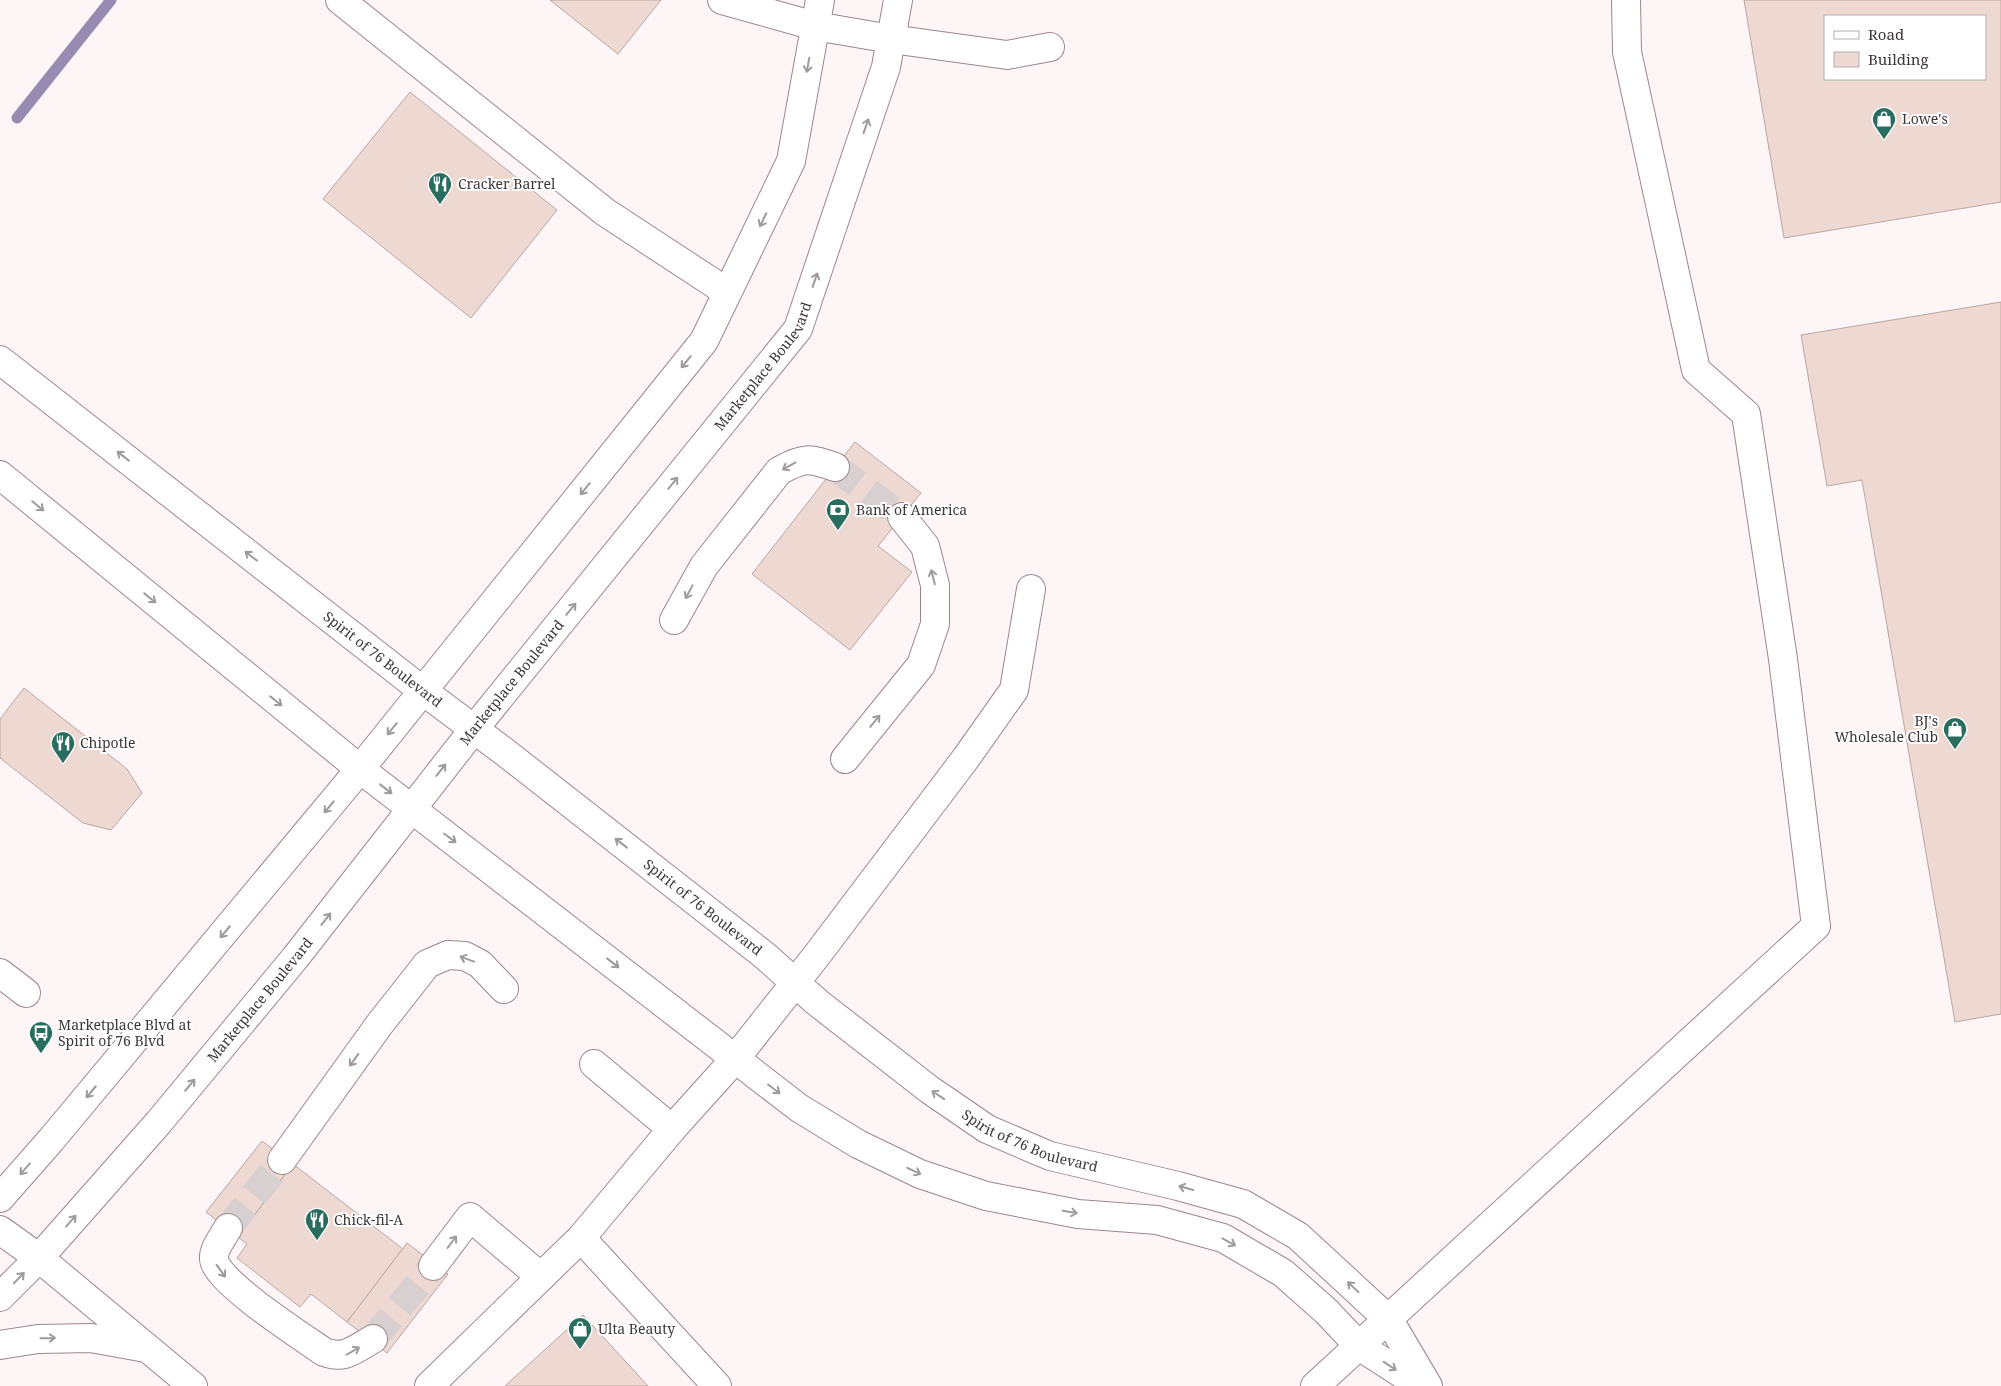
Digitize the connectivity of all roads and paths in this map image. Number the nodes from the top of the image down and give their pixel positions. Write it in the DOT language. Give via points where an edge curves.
graph roads {
  1 [pos="340,0"];
  2 [pos="722,0"];
  3 [pos="898,0"];
  4 [pos="1626,0"];
  5 [pos="818,13"];
  6 [pos="891,39"];
  7 [pos="1050,47"];
  8 [pos="727,292"];
  9 [pos="0,360"];
  10 [pos="835,468"];
  11 [pos="0,475"];
  12 [pos="902,517"];
  13 [pos="1031,589"];
  14 [pos="674,620"];
  15 [pos="423,691"];
  16 [pos="474,729"];
  17 [pos="845,759"];
  18 [pos="360,770"];
  19 [pos="411,808"];
  20 [pos="0,972"];
  21 [pos="795,983"];
  22 [pos="504,988"];
  23 [pos="26,993"];
  24 [pos="735,1059"];
  25 [pos="594,1064"];
  26 [pos="672,1129"];
  27 [pos="282,1160"];
  28 [pos="0,1198"];
  29 [pos="228,1228"];
  30 [pos="0,1230"];
  31 [pos="581,1238"];
  32 [pos="39,1258"];
  33 [pos="433,1266"];
  34 [pos="541,1277"];
  35 [pos="0,1297"];
  36 [pos="1389,1320"];
  37 [pos="373,1339"];
  38 [pos="0,1345"];
  39 [pos="1359,1346"];
  40 [pos="147,1348"];
  41 [pos="193,1386"];
  42 [pos="429,1386"];
  43 [pos="717,1386"];
  44 [pos="1316,1386"];
  45 [pos="1421,1386"];
  46 [pos="1428,1386"];
  1 -- 8 [label="street" via="604,212"];
  2 -- 5 [label="street"];
  3 -- 6 [label="street, Marketplace Boulevard"];
  4 -- 36 [label="street" via="1627,52 1696,370 1746,414 1783,659 1816,926"];
  5 -- 6 [label="street"];
  5 -- 8 [label="street, one-way" via="791,161"];
  6 -- 7 [label="street" via="1007,55"];
  16 -- 6 [label="street, Marketplace Boulevard, one-way" via="798,329 886,67"];
  8 -- 15 [label="street, one-way" via="704,341"];
  15 -- 9 [label="street, Spirit of 76 Boulevard, one-way"];
  10 -- 14 [label="street, one-way" via="811,459 779,471 704,566"];
  11 -- 18 [label="street, one-way"];
  17 -- 12 [label="street, one-way" via="921,665 935,624 935,585 925,546"];
  13 -- 21 [label="street" via="1014,690"];
  15 -- 16 [label="street, Spirit of 76 Boulevard"];
  15 -- 18 [label="street, one-way"];
  19 -- 16 [label="street, Marketplace Boulevard, one-way"];
  21 -- 16 [label="street, Spirit of 76 Boulevard, one-way" via="764,955"];
  18 -- 19 [label="street, one-way"];
  18 -- 28 [label="street, one-way"];
  19 -- 24 [label="street, one-way"];
  32 -- 19 [label="street, Marketplace Boulevard, one-way" via="159,1122 295,958"];
  20 -- 23 [label="street"];
  21 -- 24 [label="street"];
  36 -- 21 [label="street, Spirit of 76 Boulevard, one-way" via="1298,1236 1244,1204 1050,1156 987,1129 930,1090"];
  22 -- 27 [label="street, one-way" via="480,964 465,956 448,955 427,964"];
  24 -- 26 [label="street"];
  24 -- 39 [label="street, one-way" via="799,1108 858,1144 920,1174 986,1196 1078,1214 1157,1220 1223,1238 1283,1273"];
  25 -- 26 [label="street"];
  26 -- 31 [label="street"];
  29 -- 37 [label="street, one-way" via="214,1259 218,1272 249,1299 334,1356 345,1355"];
  30 -- 32 [label="street"];
  31 -- 34 [label="street"];
  31 -- 43 [label="street"];
  35 -- 32 [label="street, Marketplace Boulevard, one-way"];
  32 -- 40 [label="street"];
  33 -- 34 [label="street, one-way" via="470,1217"];
  34 -- 42 [label="street"];
  36 -- 39 [label="street"];
  36 -- 46 [label="street, Spirit of 76 Boulevard"];
  38 -- 40 [label="street, one-way" via="38,1338 91,1338"];
  39 -- 44 [label="street"];
  39 -- 45 [label="street, one-way"];
  40 -- 41 [label="street"];
}
